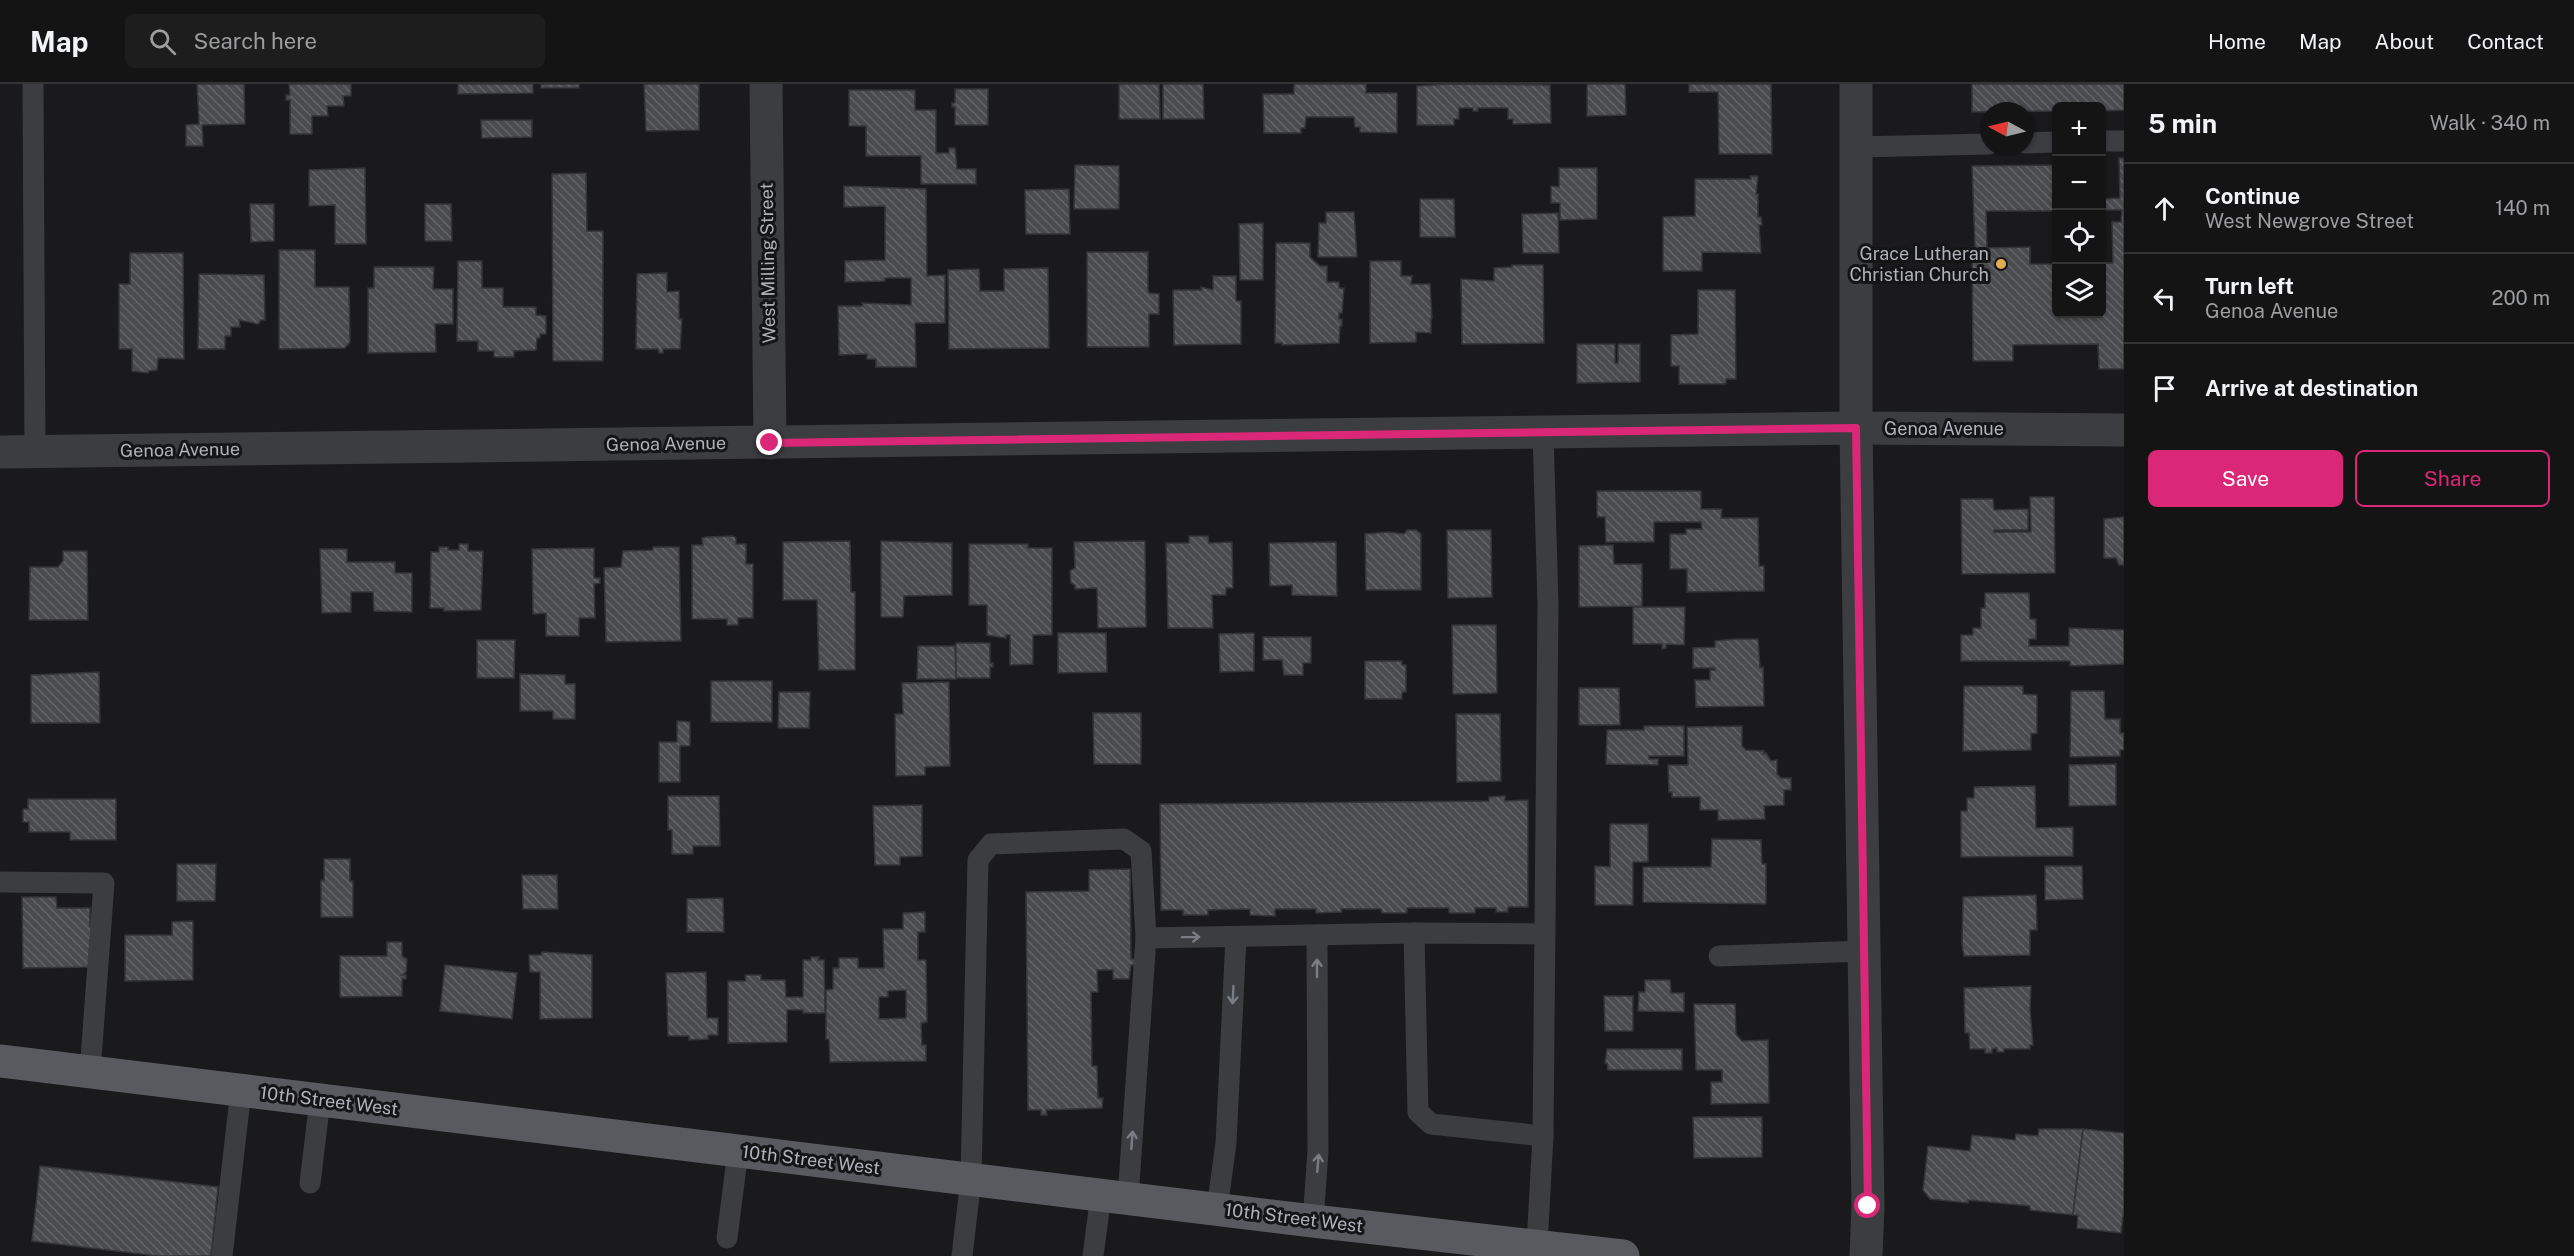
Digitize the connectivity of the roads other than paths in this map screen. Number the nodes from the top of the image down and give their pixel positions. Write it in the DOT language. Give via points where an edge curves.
graph roads {
  1 [pos="33,84"];
  2 [pos="766,84"];
  3 [pos="1856,84"];
  4 [pos="2106,141"];
  5 [pos="2124,141"];
  6 [pos="2052,142"];
  7 [pos="2034,143"];
  8 [pos="1980,144"];
  9 [pos="1856,147"];
  10 [pos="1856,428"];
  11 [pos="2124,430"];
  12 [pos="1543,432"];
  13 [pos="770,443"];
  14 [pos="0,452"];
  15 [pos="34,452"];
  16 [pos="0,882"];
  17 [pos="1414,933"];
  18 [pos="1545,934"];
  19 [pos="1317,935"];
  20 [pos="1236,937"];
  21 [pos="1146,938"];
  22 [pos="1864,951"];
  23 [pos="1719,956"];
  24 [pos="0,1061"];
  25 [pos="90,1072"];
  26 [pos="241,1090"];
  27 [pos="320,1100"];
  28 [pos="1543,1136"];
  29 [pos="738,1151"];
  30 [pos="970,1179"];
  31 [pos="310,1183"];
  32 [pos="1114,1197"];
  33 [pos="1217,1209"];
  34 [pos="1313,1221"];
  35 [pos="727,1238"];
  36 [pos="1537,1245"];
  37 [pos="222,1256"];
  38 [pos="962,1256"];
  39 [pos="1093,1256"];
  40 [pos="1623,1256"];
  41 [pos="1866,1256"];
  1 -- 15 [label="lane"];
  2 -- 13 [label="street, West Milling Street"];
  3 -- 9 [label="street"];
  4 -- 5 [label="lane"];
  6 -- 7 [label="lane"];
  8 -- 9 [label="lane"];
  9 -- 10 [label="street"];
  10 -- 11 [label="street, Genoa Avenue"];
  10 -- 12 [label="street, Genoa Avenue"];
  10 -- 22 [label="street"];
  12 -- 13 [label="street, Genoa Avenue"];
  12 -- 18 [label="lane" via="1548,604"];
  13 -- 15 [label="street, Genoa Avenue"];
  14 -- 15 [label="street, Genoa Avenue"];
  16 -- 25 [label="lane" via="104,883"];
  17 -- 18 [label="lane"];
  17 -- 19 [label="lane"];
  17 -- 28 [label="lane" via="1418,1112 1431,1124"];
  18 -- 28 [label="lane"];
  19 -- 20 [label="lane"];
  34 -- 19 [label="lane, one-way" via="1318,1151"];
  21 -- 20 [label="lane, one-way"];
  20 -- 33 [label="lane, one-way" via="1226,1143"];
  21 -- 30 [label="lane" via="1141,851 1124,839 991,844 978,860"];
  32 -- 21 [label="lane, one-way"];
  22 -- 23 [label="lane"];
  22 -- 41 [label="street"];
  24 -- 25 [label="main road, 10th Street West"];
  25 -- 26 [label="main road, 10th Street West"];
  26 -- 27 [label="main road, 10th Street West"];
  26 -- 37 [label="lane"];
  27 -- 29 [label="main road, 10th Street West"];
  27 -- 31 [label="lane"];
  28 -- 36 [label="lane"];
  29 -- 30 [label="main road, 10th Street West"];
  29 -- 35 [label="lane"];
  30 -- 32 [label="main road, 10th Street West"];
  30 -- 38 [label="lane"];
  32 -- 33 [label="main road, 10th Street West"];
  32 -- 39 [label="lane"];
  33 -- 34 [label="main road, 10th Street West"];
  34 -- 36 [label="main road, 10th Street West"];
  36 -- 40 [label="main road, 10th Street West"];
}
